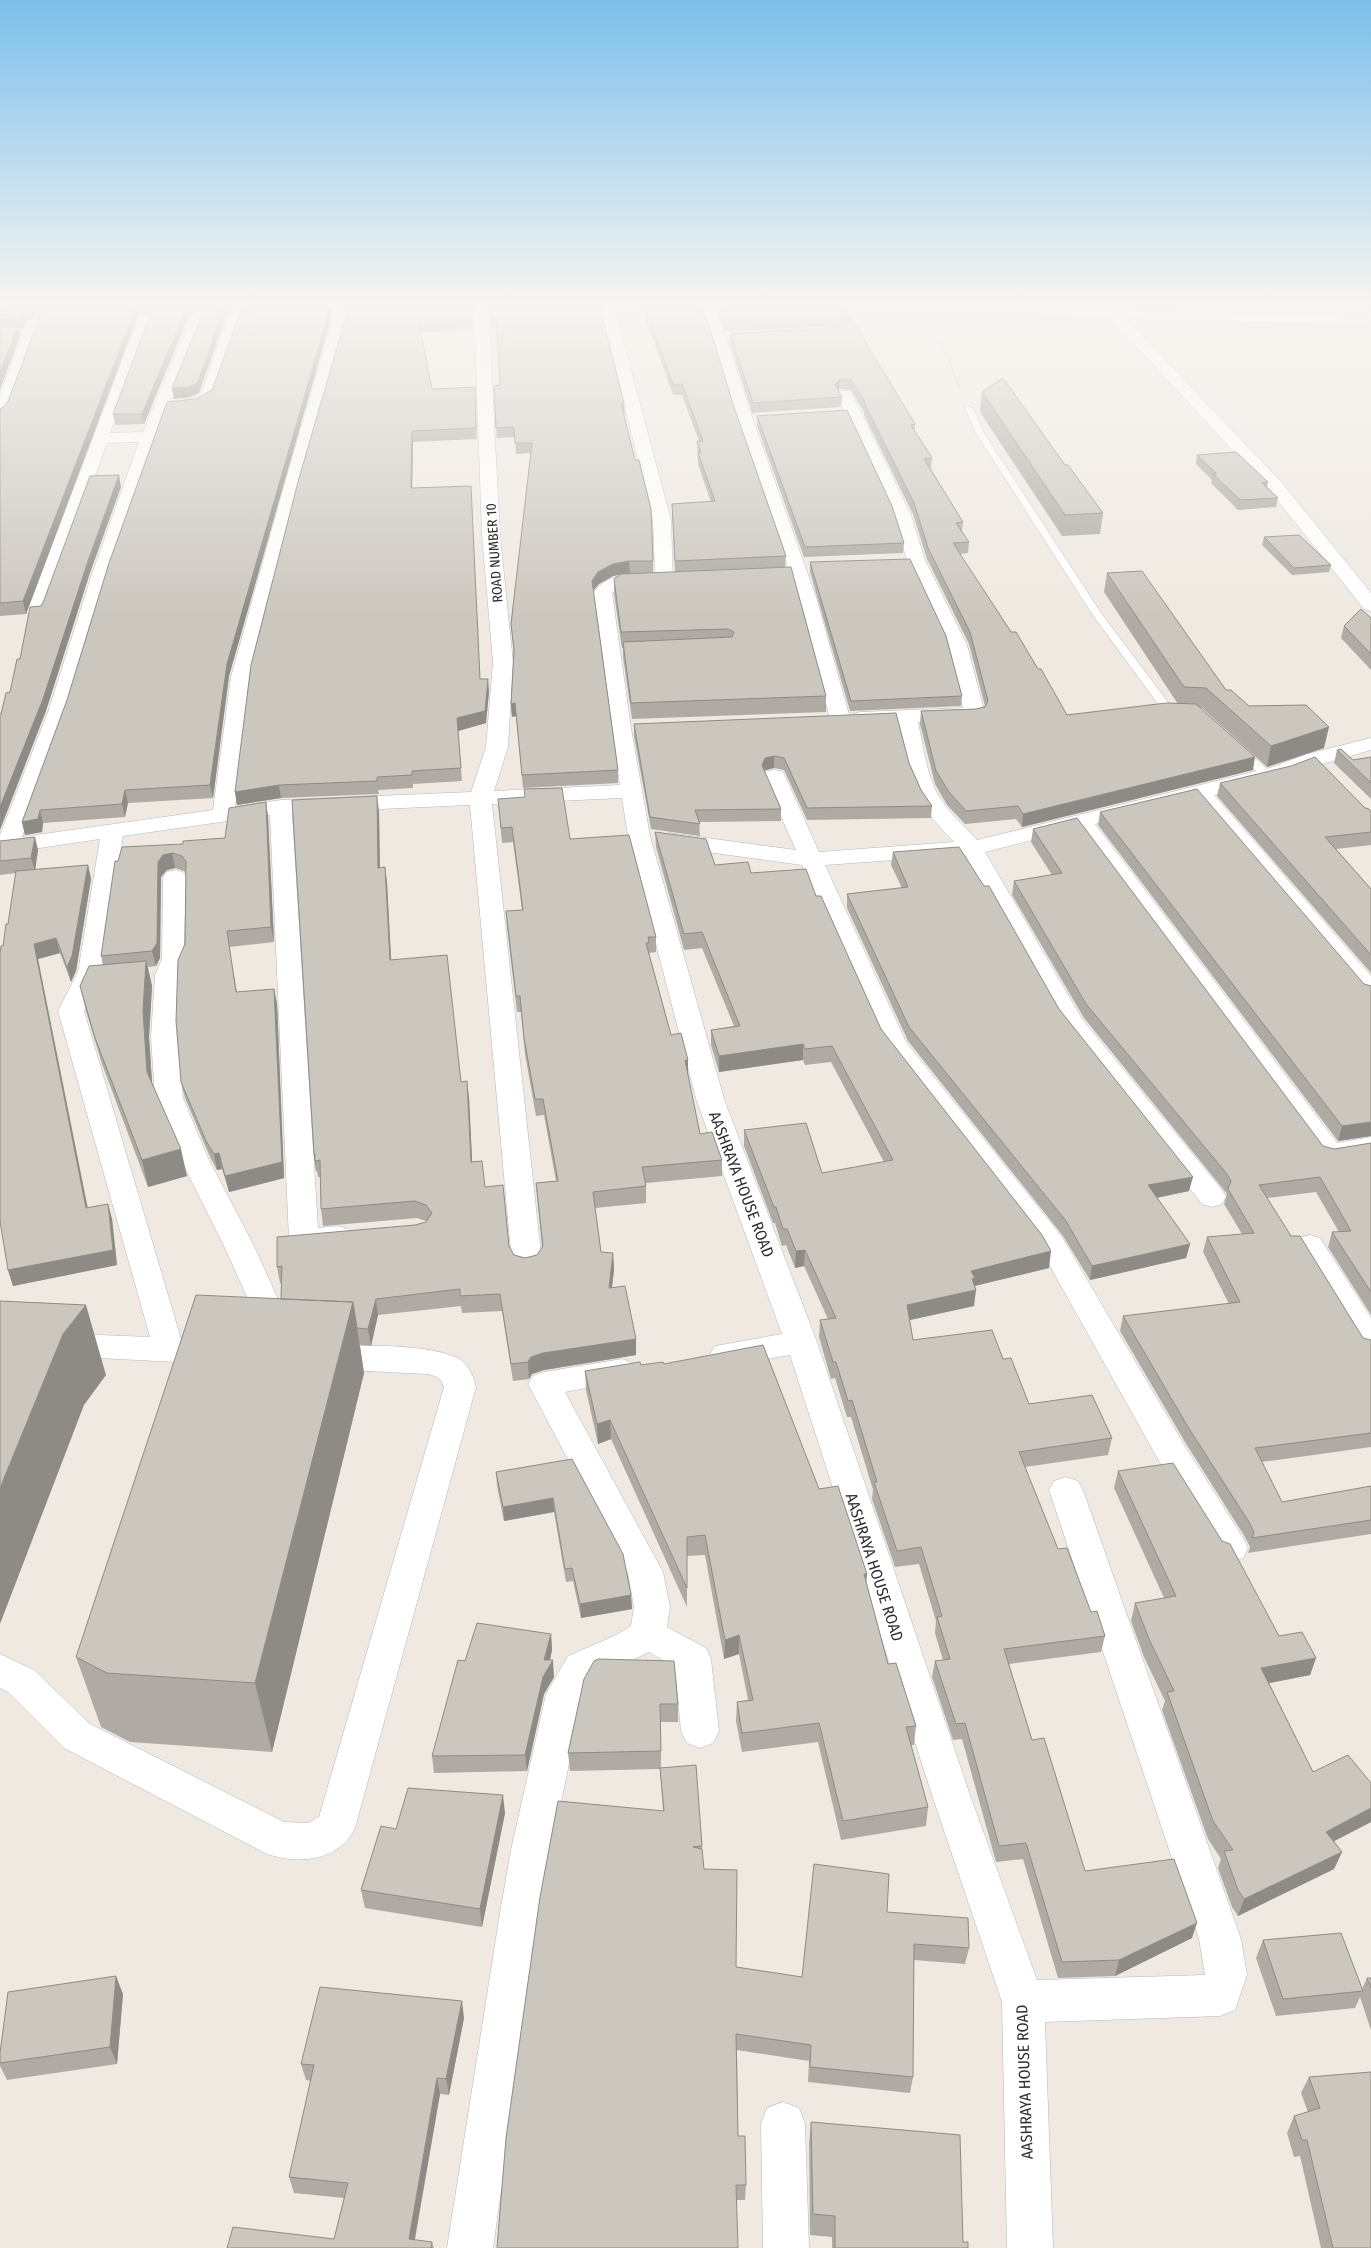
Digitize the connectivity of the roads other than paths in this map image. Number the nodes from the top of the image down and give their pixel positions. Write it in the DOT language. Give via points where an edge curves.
graph roads {
  1 [pos="111,408"];
  2 [pos="160,408"];
  3 [pos="314,408"];
  4 [pos="485,408"];
  5 [pos="633,408"];
  6 [pos="741,408"];
  7 [pos="851,408"];
  8 [pos="969,408"];
  9 [pos="1203,408"];
  10 [pos="854,413"];
  11 [pos="835,414"];
  12 [pos="765,419"];
  13 [pos="745,420"];
  14 [pos="150,437"];
  15 [pos="100,438"];
  16 [pos="814,564"];
  17 [pos="796,570"];
  18 [pos="779,575"];
  19 [pos="683,580"];
  20 [pos="664,581"];
  21 [pos="1371,605"];
  22 [pos="36,612"];
  23 [pos="1188,711"];
  24 [pos="906,715"];
  25 [pos="840,719"];
  26 [pos="820,720"];
  27 [pos="1230,741"];
  28 [pos="1371,744"];
  29 [pos="1267,775"];
  30 [pos="774,776"];
  31 [pos="632,791"];
  32 [pos="1200,792"];
  33 [pos="480,799"];
  34 [pos="281,807"];
  35 [pos="223,815"];
  36 [pos="1082,822"];
  37 [pos="113,831"];
  38 [pos="639,836"];
  39 [pos="3,846"];
  40 [pos="972,848"];
  41 [pos="811,859"];
  42 [pos="175,877"];
  43 [pos="112,980"];
  44 [pos="84,983"];
  45 [pos="1371,992"];
  46 [pos="1371,1146"];
  47 [pos="1212,1197"];
  48 [pos="361,1235"];
  49 [pos="1310,1245"];
  50 [pos="528,1263"];
  51 [pos="0,1342"];
  52 [pos="801,1342"];
  53 [pos="1371,1344"];
  54 [pos="169,1350"];
  55 [pos="286,1355"];
  56 [pos="696,1359"];
  57 [pos="649,1367"];
  58 [pos="1066,1490"];
  59 [pos="1231,1548"];
  60 [pos="648,1634"];
  61 [pos="0,1670"];
  62 [pos="700,1731"];
  63 [pos="1023,2002"];
  64 [pos="783,2124"];
  65 [pos="470,2248"];
  66 [pos="786,2248"];
  67 [pos="1030,2248"];
  1 -- 15 [label="street"];
  2 -- 14 [label="street"];
  3 -- 35 [label="street" via="241,677"];
  4 -- 33 [label="street, ROAD NUMBER 10" via="491,536 503,662 497,747"];
  5 -- 20 [label="street" via="662,520"];
  6 -- 13 [label="street"];
  7 -- 10 [label="street"];
  8 -- 23 [label="lane" via="980,433 1103,621 1170,712"];
  9 -- 21 [label="street" via="1277,488"];
  10 -- 11 [label="street"];
  10 -- 24 [label="street" via="902,515 906,560 957,645 975,714"];
  12 -- 13 [label="street"];
  13 -- 17 [label="street"];
  14 -- 15 [label="street"];
  14 -- 39 [label="street" via="101,574 58,712"];
  15 -- 22 [label="street"];
  16 -- 17 [label="street"];
  17 -- 18 [label="street"];
  17 -- 25 [label="street" via="807,597"];
  19 -- 20 [label="street"];
  20 -- 31 [label="street, AASHRAYA HOUSE ROAD" via="617,581 607,585 603,592 631,728"];
  24 -- 25 [label="street"];
  24 -- 40 [label="street" via="917,768 926,792 944,819"];
  25 -- 26 [label="street"];
  27 -- 29 [label="lane"];
  28 -- 29 [label="street" via="1322,766"];
  29 -- 32 [label="street"];
  30 -- 41 [label="street"];
  31 -- 33 [label="street"];
  31 -- 38 [label="street, AASHRAYA HOUSE ROAD"];
  32 -- 36 [label="street"];
  32 -- 45 [label="street"];
  33 -- 34 [label="street"];
  33 -- 50 [label="street"];
  34 -- 35 [label="street"];
  34 -- 48 [label="street" via="304,1239"];
  35 -- 37 [label="street"];
  36 -- 40 [label="street"];
  36 -- 46 [label="street" via="1330,1153"];
  37 -- 39 [label="street"];
  37 -- 44 [label="street" via="90,972"];
  38 -- 41 [label="street"];
  38 -- 52 [label="street, AASHRAYA HOUSE ROAD" via="711,1102"];
  40 -- 41 [label="street"];
  40 -- 47 [label="street" via="1071,1022"];
  41 -- 59 [label="street" via="894,1044 1052,1244 1171,1452"];
  42 -- 55 [label="street" via="174,959 158,976 169,1098"];
  43 -- 44 [label="street"];
  44 -- 54 [label="street" via="71,1011"];
  49 -- 53 [label="street"];
  51 -- 54 [label="street"];
  52 -- 56 [label="street"];
  52 -- 63 [label="street, AASHRAYA HOUSE ROAD"];
  54 -- 55 [label="street"];
  55 -- 61 [label="street" via="425,1362 448,1367 458,1377 460,1388 335,1828 317,1840 300,1844 279,1840 77,1736 22,1681"];
  57 -- 60 [label="street" via="544,1384 645,1572 652,1607"];
  58 -- 63 [label="street" via="1220,1940 1226,1975 1220,1995"];
  60 -- 62 [label="street" via="693,1659"];
  60 -- 65 [label="street" via="582,1667 565,1694 520,1913"];
  63 -- 67 [label="street, AASHRAYA HOUSE ROAD"];
  64 -- 66 [label="street"];
}
